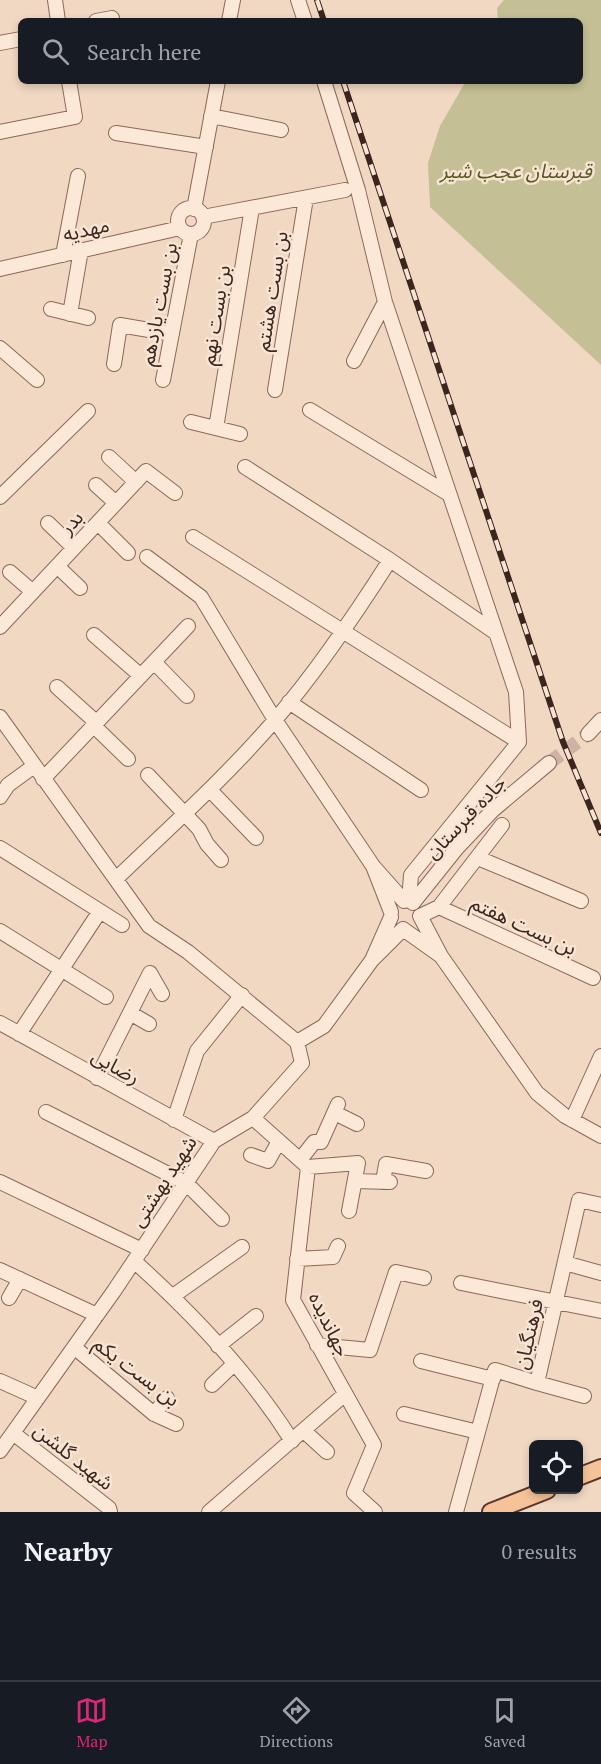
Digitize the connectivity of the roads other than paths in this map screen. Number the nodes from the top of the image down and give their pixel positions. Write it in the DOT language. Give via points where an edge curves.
graph roads {
  1 [pos="55,0"];
  2 [pos="233,0"];
  3 [pos="298,0"];
  4 [pos="58,18"];
  5 [pos="230,18"];
  6 [pos="303,18"];
  7 [pos="18,40"];
  8 [pos="0,43"];
  9 [pos="70,84"];
  10 [pos="217,84"];
  11 [pos="325,84"];
  12 [pos="211,116"];
  13 [pos="281,130"];
  14 [pos="0,132"];
  15 [pos="116,133"];
  16 [pos="206,147"];
  17 [pos="78,176"];
  18 [pos="345,190"];
  19 [pos="306,198"];
  20 [pos="252,208"];
  21 [pos="199,213"];
  22 [pos="186,231"];
  23 [pos="81,250"];
  24 [pos="63,255"];
  25 [pos="0,269"];
  26 [pos="385,302"];
  27 [pos="51,309"];
  28 [pos="70,314"];
  29 [pos="88,318"];
  30 [pos="172,334"];
  31 [pos="3,357"];
  32 [pos="354,362"];
  33 [pos="114,364"];
  34 [pos="37,380"];
  35 [pos="163,380"];
  36 [pos="275,390"];
  37 [pos="310,410"];
  38 [pos="88,411"];
  39 [pos="191,422"];
  40 [pos="216,428"];
  41 [pos="240,434"];
  42 [pos="109,458"];
  43 [pos="245,467"];
  44 [pos="136,482"];
  45 [pos="96,485"];
  46 [pos="175,493"];
  47 [pos="447,493"];
  48 [pos="0,497"];
  49 [pos="116,503"];
  50 [pos="48,523"];
  51 [pos="98,523"];
  52 [pos="193,537"];
  53 [pos="74,548"];
  54 [pos="128,553"];
  55 [pos="147,557"];
  56 [pos="390,560"];
  57 [pos="57,566"];
  58 [pos="10,572"];
  59 [pos="80,588"];
  60 [pos="33,592"];
  61 [pos="188,626"];
  62 [pos="0,627"];
  63 [pos="344,633"];
  64 [pos="496,633"];
  65 [pos="94,635"];
  66 [pos="154,662"];
  67 [pos="141,676"];
  68 [pos="57,687"];
  69 [pos="188,696"];
  70 [pos="289,702"];
  71 [pos="0,717"];
  72 [pos="275,720"];
  73 [pos="601,720"];
  74 [pos="96,725"];
  75 [pos="588,734"];
  76 [pos="519,742"];
  77 [pos="128,759"];
  78 [pos="549,763"];
  79 [pos="34,766"];
  80 [pos="148,775"];
  81 [pos="43,779"];
  82 [pos="210,790"];
  83 [pos="421,790"];
  84 [pos="0,797"];
  85 [pos="186,814"];
  86 [pos="502,825"];
  87 [pos="256,838"];
  88 [pos="0,848"];
  89 [pos="478,858"];
  90 [pos="221,860"];
  91 [pos="373,866"];
  92 [pos="116,879"];
  93 [pos="581,901"];
  94 [pos="412,905"];
  95 [pos="439,907"];
  96 [pos="100,911"];
  97 [pos="391,914"];
  98 [pos="122,925"];
  99 [pos="403,929"];
  100 [pos="0,931"];
  101 [pos="441,956"];
  102 [pos="372,960"];
  103 [pos="62,970"];
  104 [pos="593,978"];
  105 [pos="162,994"];
  106 [pos="242,995"];
  107 [pos="106,997"];
  108 [pos="130,1013"];
  109 [pos="0,1023"];
  110 [pos="149,1024"];
  111 [pos="19,1034"];
  112 [pos="297,1042"];
  113 [pos="601,1056"];
  114 [pos="97,1078"];
  115 [pos="46,1112"];
  116 [pos="253,1118"];
  117 [pos="174,1120"];
  118 [pos="572,1120"];
  119 [pos="357,1124"];
  120 [pos="601,1136"];
  121 [pos="214,1141"];
  122 [pos="279,1141"];
  123 [pos="251,1155"];
  124 [pos="304,1164"];
  125 [pos="426,1171"];
  126 [pos="355,1181"];
  127 [pos="0,1182"];
  128 [pos="186,1184"];
  129 [pos="601,1205"];
  130 [pos="349,1211"];
  131 [pos="222,1219"];
  132 [pos="338,1246"];
  133 [pos="242,1247"];
  134 [pos="138,1256"];
  135 [pos="297,1259"];
  136 [pos="565,1263"];
  137 [pos="0,1270"];
  138 [pos="601,1273"];
  139 [pos="424,1278"];
  140 [pos="20,1279"];
  141 [pos="461,1283"];
  142 [pos="172,1296"];
  143 [pos="9,1298"];
  144 [pos="556,1301"];
  145 [pos="601,1311"];
  146 [pos="97,1315"];
  147 [pos="256,1316"];
  148 [pos="317,1345"];
  149 [pos="218,1346"];
  150 [pos="74,1347"];
  151 [pos="421,1361"];
  152 [pos="234,1364"];
  153 [pos="493,1380"];
  154 [pos="0,1381"];
  155 [pos="537,1383"];
  156 [pos="212,1385"];
  157 [pos="344,1395"];
  158 [pos="584,1396"];
  159 [pos="38,1398"];
  160 [pos="167,1398"];
  161 [pos="154,1414"];
  162 [pos="404,1414"];
  163 [pos="176,1424"];
  164 [pos="304,1431"];
  165 [pos="478,1432"];
  166 [pos="13,1433"];
  167 [pos="292,1441"];
  168 [pos="0,1451"];
  169 [pos="327,1452"];
  170 [pos="601,1468"];
  171 [pos="583,1475"];
  172 [pos="537,1494"];
  173 [pos="110,1512"];
  174 [pos="209,1512"];
  175 [pos="375,1512"];
  176 [pos="456,1512"];
  177 [pos="491,1512"];
  1 -- 4 [label="street"];
  2 -- 5 [label="street"];
  3 -- 6 [label="street"];
  7 -- 8 [label="street"];
  9 -- 14 [label="street" via="75,117"];
  10 -- 12 [label="street"];
  11 -- 26 [label="street" via="358,190"];
  12 -- 13 [label="street"];
  12 -- 16 [label="street"];
  15 -- 16 [label="street"];
  16 -- 21 [label="street"];
  17 -- 24 [label="street"];
  18 -- 19 [label="street"];
  19 -- 20 [label="street"];
  19 -- 36 [label="street, بن بست هشتم"];
  20 -- 21 [label="street"];
  20 -- 40 [label="street, بن بست نهم"];
  21 -- 22 [label="street" via="202,229"];
  21 -- 22 [label="street" via="182,212 178,220"];
  22 -- 23 [label="street, مهدیه"];
  22 -- 30 [label="street, بن بست یازدهم"];
  23 -- 24 [label="street, مهدیه"];
  23 -- 28 [label="street"];
  24 -- 25 [label="street, مهدیه"];
  26 -- 32 [label="street"];
  26 -- 47 [label="street"];
  27 -- 28 [label="street"];
  28 -- 29 [label="street"];
  30 -- 33 [label="street" via="120,325"];
  30 -- 35 [label="street, بن بست یازدهم"];
  31 -- 34 [label="street"];
  37 -- 47 [label="street"];
  38 -- 48 [label="street"];
  39 -- 40 [label="street"];
  40 -- 41 [label="street"];
  42 -- 44 [label="street"];
  43 -- 56 [label="street"];
  44 -- 46 [label="street" via="146,471"];
  44 -- 49 [label="street, بدر"];
  45 -- 49 [label="street"];
  47 -- 64 [label="street"];
  49 -- 51 [label="street, بدر"];
  50 -- 53 [label="street"];
  51 -- 53 [label="street, بدر"];
  51 -- 54 [label="street"];
  52 -- 63 [label="street"];
  53 -- 57 [label="street, بدر"];
  55 -- 72 [label="street" via="201,597"];
  56 -- 63 [label="street"];
  56 -- 64 [label="street"];
  57 -- 59 [label="street"];
  57 -- 60 [label="street, بدر"];
  58 -- 60 [label="street"];
  60 -- 62 [label="street, بدر"];
  61 -- 66 [label="street"];
  63 -- 70 [label="street"];
  63 -- 76 [label="street"];
  64 -- 76 [label="street" via="516,692"];
  65 -- 67 [label="street"];
  66 -- 67 [label="street"];
  66 -- 69 [label="street"];
  67 -- 74 [label="street"];
  68 -- 74 [label="street"];
  70 -- 72 [label="street"];
  70 -- 83 [label="street"];
  71 -- 79 [label="street"];
  72 -- 82 [label="street"];
  72 -- 91 [label="street"];
  73 -- 75 [label="street"];
  74 -- 77 [label="street"];
  74 -- 81 [label="street"];
  76 -- 94 [label="street" via="411,875"];
  78 -- 94 [label="street, جاده قبرستان" via="493,810"];
  79 -- 81 [label="street"];
  79 -- 84 [label="street" via="8,785"];
  80 -- 85 [label="street"];
  81 -- 92 [label="street"];
  82 -- 85 [label="street"];
  82 -- 87 [label="street"];
  85 -- 90 [label="street"];
  85 -- 92 [label="street"];
  86 -- 89 [label="street"];
  88 -- 96 [label="street"];
  89 -- 93 [label="street"];
  89 -- 95 [label="street"];
  91 -- 94 [label="street"];
  91 -- 97 [label="street"];
  92 -- 106 [label="street" via="149,926"];
  94 -- 95 [label="street"];
  94 -- 97 [label="street" via="396,904"];
  94 -- 99 [label="street" via="412,928"];
  94 -- 101 [label="street"];
  95 -- 104 [label="street, بن بست هفتم"];
  96 -- 98 [label="street"];
  96 -- 103 [label="street"];
  97 -- 99 [label="street" via="394,925"];
  97 -- 102 [label="street"];
  99 -- 101 [label="street"];
  99 -- 102 [label="street"];
  100 -- 103 [label="street"];
  101 -- 118 [label="street" via="537,1093"];
  102 -- 112 [label="street" via="324,1026"];
  103 -- 107 [label="street"];
  103 -- 111 [label="street"];
  105 -- 108 [label="street" via="150,973"];
  106 -- 112 [label="street"];
  106 -- 117 [label="street" via="197,1051"];
  108 -- 110 [label="street"];
  108 -- 114 [label="street"];
  109 -- 111 [label="street, رضایی"];
  111 -- 114 [label="street, رضایی"];
  112 -- 116 [label="street, شهید بهشتی" via="302,1063"];
  113 -- 118 [label="street"];
  114 -- 117 [label="street, رضایی"];
  115 -- 128 [label="street"];
  116 -- 121 [label="street, شهید بهشتی"];
  116 -- 122 [label="street"];
  117 -- 121 [label="street, رضایی"];
  118 -- 120 [label="street"];
  119 -- 124 [label="street" via="336,1109 321,1142 314,1142"];
  121 -- 128 [label="street, شهید بهشتی"];
  122 -- 123 [label="street" via="268,1161"];
  122 -- 124 [label="street"];
  124 -- 126 [label="street" via="358,1163"];
  124 -- 135 [label="street, جهاندیده"];
  125 -- 126 [label="street" via="386,1164 387,1182"];
  126 -- 130 [label="street"];
  127 -- 134 [label="street"];
  128 -- 131 [label="street"];
  128 -- 134 [label="street, شهید بهشتی"];
  129 -- 136 [label="street, فرهنگیان" via="579,1200"];
  132 -- 135 [label="street" via="333,1257"];
  133 -- 142 [label="street"];
  134 -- 142 [label="street"];
  134 -- 146 [label="street, شهید بهشتی"];
  135 -- 148 [label="street, جهاندیده" via="293,1300"];
  136 -- 138 [label="street"];
  136 -- 144 [label="street, فرهنگیان"];
  137 -- 140 [label="street"];
  139 -- 148 [label="street" via="396,1272 370,1350"];
  140 -- 143 [label="street"];
  140 -- 146 [label="street"];
  141 -- 144 [label="street"];
  142 -- 149 [label="street"];
  144 -- 145 [label="street"];
  144 -- 155 [label="street, فرهنگیان"];
  146 -- 150 [label="street, شهید بهشتی"];
  147 -- 149 [label="street"];
  148 -- 157 [label="street, جهاندیده"];
  149 -- 152 [label="street"];
  150 -- 159 [label="street, شهید بهشتی"];
  150 -- 161 [label="street, بن بست یکم"];
  151 -- 153 [label="street"];
  152 -- 156 [label="street"];
  152 -- 167 [label="street"];
  153 -- 155 [label="street, فرهنگیان" via="495,1370"];
  153 -- 165 [label="street, فرهنگیان"];
  154 -- 159 [label="street"];
  155 -- 158 [label="street"];
  157 -- 164 [label="street"];
  157 -- 175 [label="street, جهاندیده" via="374,1445 354,1493"];
  159 -- 166 [label="street, شهید بهشتی"];
  160 -- 161 [label="street"];
  161 -- 163 [label="street, بن بست یکم"];
  162 -- 165 [label="street"];
  164 -- 167 [label="street"];
  164 -- 169 [label="street"];
  165 -- 176 [label="street, فرهنگیان"];
  166 -- 168 [label="street, شهید بهشتی"];
  166 -- 173 [label="street, شهید گلشن"];
  167 -- 174 [label="street"];
  170 -- 171 [label="main road"];
  172 -- 177 [label="main road"];
}
